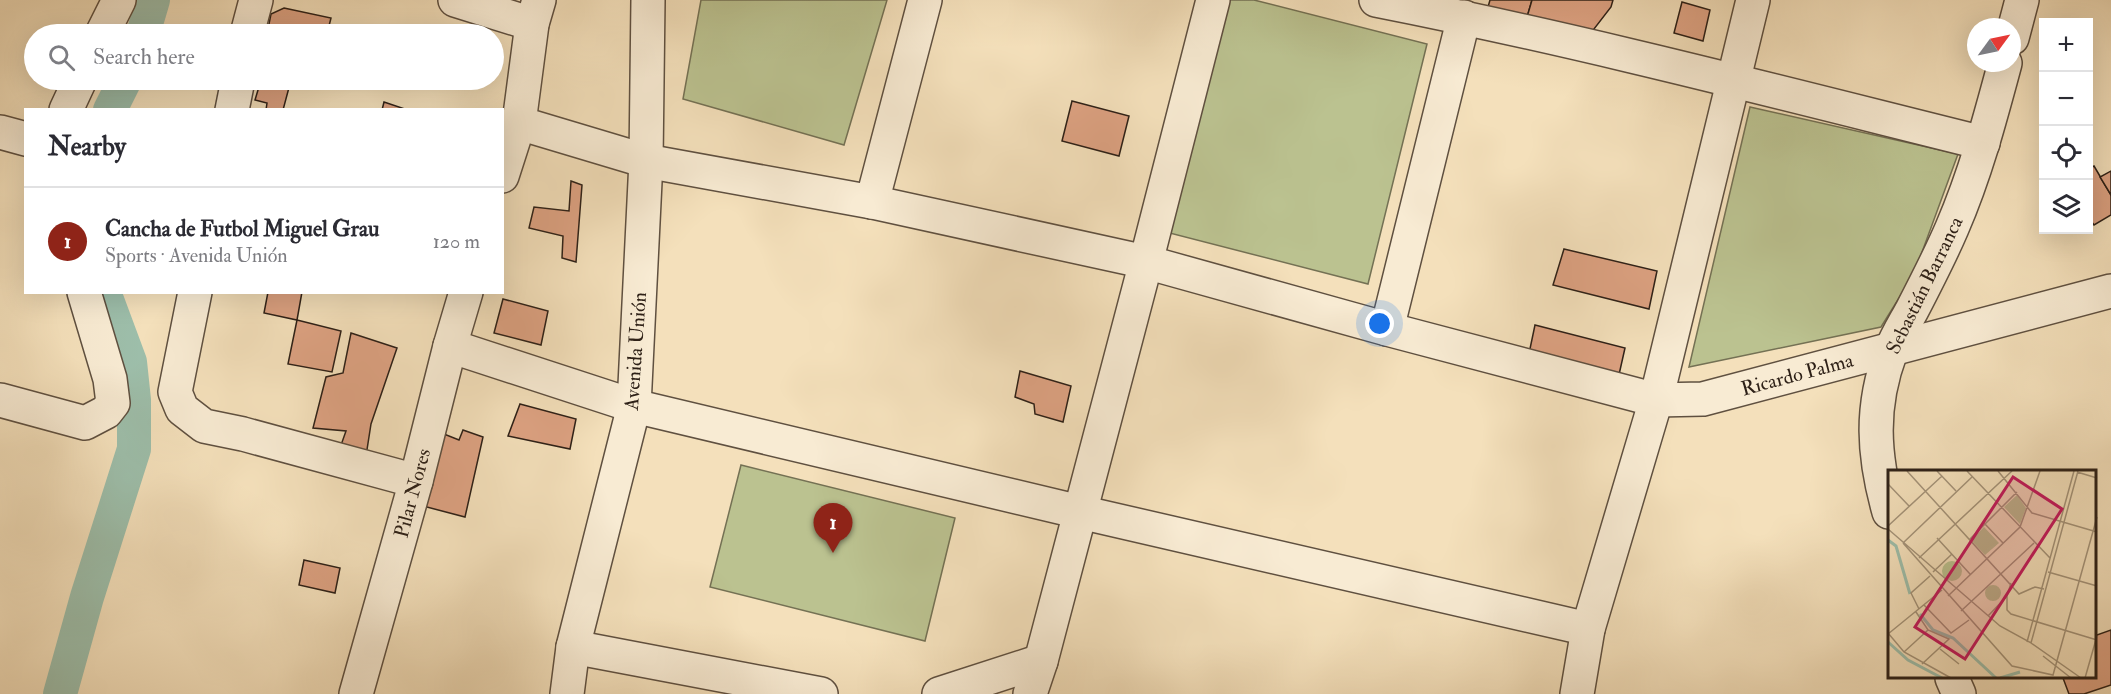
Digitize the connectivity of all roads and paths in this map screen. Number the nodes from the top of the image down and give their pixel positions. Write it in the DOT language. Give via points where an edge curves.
graph roads {
  1 [pos="119,0"];
  2 [pos="256,0"];
  3 [pos="455,0"];
  4 [pos="648,0"];
  5 [pos="925,0"];
  6 [pos="1213,0"];
  7 [pos="1376,0"];
  8 [pos="1753,0"];
  9 [pos="2022,0"];
  10 [pos="536,12"];
  11 [pos="1464,17"];
  12 [pos="2017,18"];
  13 [pos="107,24"];
  14 [pos="250,24"];
  15 [pos="2003,72"];
  16 [pos="1733,81"];
  17 [pos="75,90"];
  18 [pos="236,90"];
  19 [pos="67,108"];
  20 [pos="232,108"];
  21 [pos="519,123"];
  22 [pos="0,132"];
  23 [pos="24,138"];
  24 [pos="1983,143"];
  25 [pos="646,161"];
  26 [pos="504,170"];
  27 [pos="872,202"];
  28 [pos="1146,262"];
  29 [pos="2111,291"];
  30 [pos="85,294"];
  31 [pos="195,294"];
  32 [pos="465,294"];
  33 [pos="1387,329"];
  34 [pos="450,346"];
  35 [pos="1892,348"];
  36 [pos="0,400"];
  37 [pos="1656,400"];
  38 [pos="634,406"];
  39 [pos="416,481"];
  40 [pos="1888,509"];
  41 [pos="1080,512"];
  42 [pos="1588,629"];
  43 [pos="573,647"];
  44 [pos="1041,661"];
  45 [pos="1952,679"];
  46 [pos="356,694"];
  47 [pos="567,694"];
  48 [pos="821,694"];
  49 [pos="939,694"];
  50 [pos="1030,694"];
  51 [pos="1578,694"];
  52 [pos="1959,694"];
  1 -- 13 [label="street"];
  2 -- 14 [label="street"];
  3 -- 10 [label="street"];
  4 -- 25 [label="street, Avenida Unión"];
  5 -- 27 [label="street"];
  6 -- 28 [label="street"];
  7 -- 11 [label="street"];
  8 -- 16 [label="street"];
  9 -- 12 [label="street"];
  10 -- 21 [label="street"];
  11 -- 16 [label="street"];
  11 -- 33 [label="street"];
  15 -- 24 [label="street, Sebastián Barranca"];
  16 -- 24 [label="street"];
  16 -- 37 [label="street"];
  17 -- 19 [label="street"];
  18 -- 20 [label="street"];
  21 -- 25 [label="street, Ricardo Palma"];
  21 -- 26 [label="street"];
  22 -- 23 [label="street"];
  24 -- 35 [label="street, Sebastián Barranca" via="1940,257"];
  25 -- 27 [label="street, Ricardo Palma"];
  25 -- 38 [label="street, Avenida Unión"];
  27 -- 28 [label="street, Ricardo Palma"];
  28 -- 33 [label="street, Ricardo Palma"];
  28 -- 41 [label="street"];
  29 -- 35 [label="street, Ricardo Palma"];
  30 -- 36 [label="street" via="110,379 113,403 106,412 85,423"];
  31 -- 39 [label="street" via="175,392 182,409 204,426"];
  32 -- 34 [label="street, Pilar Nores"];
  33 -- 37 [label="street, Ricardo Palma"];
  34 -- 38 [label="street"];
  34 -- 39 [label="street, Pilar Nores"];
  35 -- 37 [label="street, Ricardo Palma" via="1703,399"];
  35 -- 40 [label="street, Sebastián Barranca" via="1874,424 1880,481"];
  37 -- 42 [label="street"];
  38 -- 41 [label="street"];
  38 -- 43 [label="street, Avenida Unión"];
  39 -- 46 [label="street, Pilar Nores"];
  41 -- 42 [label="street"];
  41 -- 44 [label="street"];
  42 -- 51 [label="street"];
  43 -- 47 [label="street, Avenida Unión"];
  43 -- 48 [label="street"];
  44 -- 49 [label="street"];
  44 -- 50 [label="street"];
  45 -- 52 [label="street"];
}
